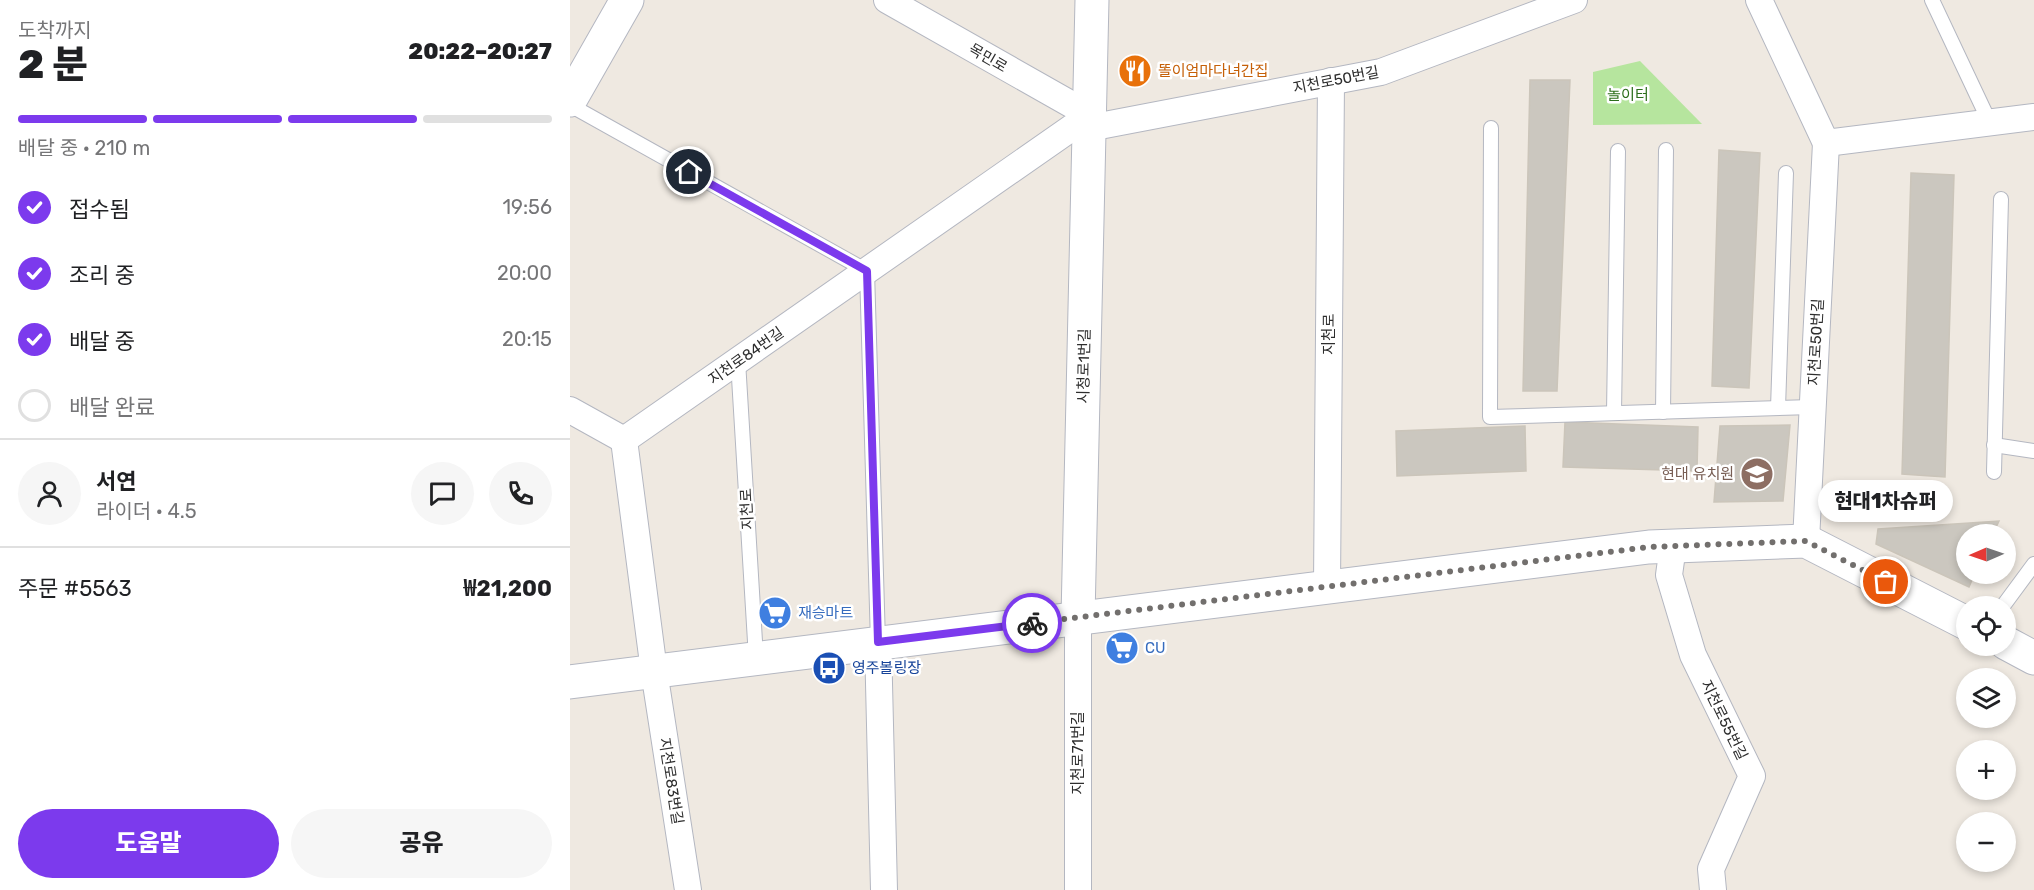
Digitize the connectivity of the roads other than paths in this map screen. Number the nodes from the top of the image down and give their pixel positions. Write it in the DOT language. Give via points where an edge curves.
graph roads {
  1 [pos="627,0"];
  2 [pos="887,0"];
  3 [pos="1092,0"];
  4 [pos="1574,0"];
  5 [pos="1759,0"];
  6 [pos="1932,0"];
  7 [pos="1331,81"];
  8 [pos="570,100"];
  9 [pos="570,105"];
  10 [pos="2034,117"];
  11 [pos="1090,122"];
  12 [pos="1990,123"];
  13 [pos="1491,128"];
  14 [pos="1826,143"];
  15 [pos="1666,150"];
  16 [pos="1618,152"];
  17 [pos="1786,173"];
  18 [pos="2001,198"];
  19 [pos="867,271"];
  20 [pos="738,361"];
  21 [pos="1812,407"];
  22 [pos="1778,408"];
  23 [pos="570,410"];
  24 [pos="1663,412"];
  25 [pos="1614,413"];
  26 [pos="624,440"];
  27 [pos="1995,445"];
  28 [pos="2034,452"];
  29 [pos="1994,472"];
  30 [pos="1806,541"];
  31 [pos="1673,546"];
  32 [pos="2034,564"];
  33 [pos="2028,583"];
  34 [pos="1327,586"];
  35 [pos="2014,596"];
  36 [pos="1078,616"];
  37 [pos="1956,618"];
  38 [pos="878,642"];
  39 [pos="2016,648"];
  40 [pos="756,658"];
  41 [pos="2034,658"];
  42 [pos="654,671"];
  43 [pos="570,682"];
  44 [pos="1714,888"];
  45 [pos="688,890"];
  46 [pos="884,890"];
  47 [pos="1078,890"];
  1 -- 8 [label="main road"];
  2 -- 11 [label="street, 목민로"];
  3 -- 11 [label="main road, 시청로1번길"];
  4 -- 7 [label="street, 지천로50번길" via="1381,72"];
  5 -- 14 [label="street, 지천로50번길"];
  6 -- 12 [label="lane"];
  7 -- 11 [label="street, 지천로50번길"];
  7 -- 34 [label="street, 지천로"];
  9 -- 19 [label="lane"];
  10 -- 12 [label="street"];
  11 -- 19 [label="street"];
  11 -- 36 [label="main road, 시청로1번길"];
  12 -- 14 [label="street"];
  13 -- 25 [label="lane" via="1490,417"];
  14 -- 21 [label="street, 지천로50번길"];
  15 -- 24 [label="lane"];
  16 -- 25 [label="lane"];
  17 -- 22 [label="lane"];
  18 -- 27 [label="lane"];
  19 -- 20 [label="street, 지천로84번길"];
  19 -- 38 [label="lane"];
  20 -- 26 [label="street, 지천로84번길"];
  20 -- 40 [label="lane, 지천로"];
  21 -- 22 [label="lane"];
  21 -- 30 [label="street, 지천로50번길"];
  22 -- 24 [label="lane"];
  23 -- 26 [label="street"];
  24 -- 25 [label="lane"];
  26 -- 42 [label="street"];
  27 -- 28 [label="lane"];
  27 -- 29 [label="lane"];
  30 -- 31 [label="main road"];
  30 -- 37 [label="main road"];
  31 -- 34 [label="main road"];
  31 -- 44 [label="street, 지천로55번길" via="1669,575 1692,655 1752,776 1712,869"];
  32 -- 33 [label="lane"];
  33 -- 35 [label="lane"];
  34 -- 36 [label="main road"];
  36 -- 38 [label="main road"];
  36 -- 47 [label="street, 지천로71번길"];
  38 -- 40 [label="main road"];
  38 -- 46 [label="street"];
  39 -- 41 [label="main road"];
  40 -- 42 [label="main road"];
  42 -- 43 [label="main road"];
  42 -- 45 [label="street, 지천로83번길"];
}
